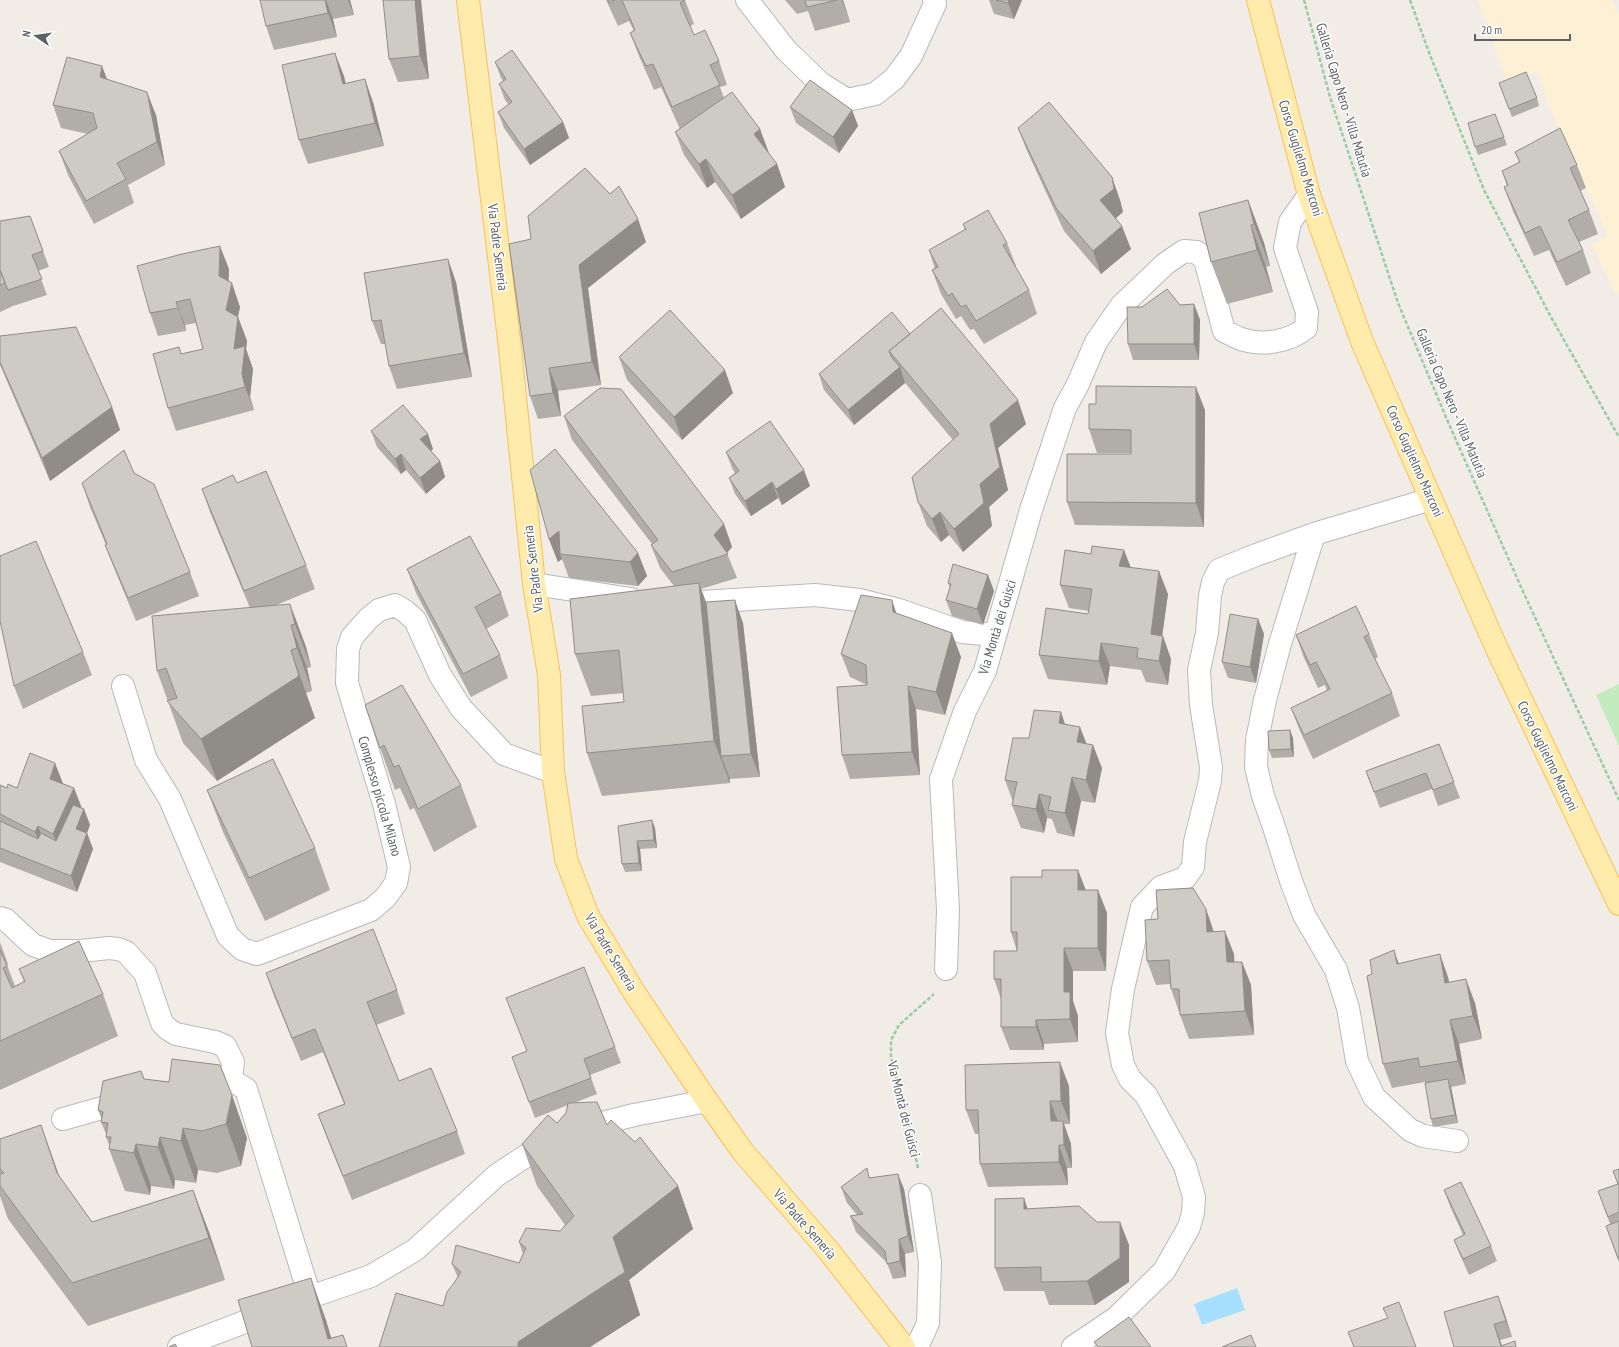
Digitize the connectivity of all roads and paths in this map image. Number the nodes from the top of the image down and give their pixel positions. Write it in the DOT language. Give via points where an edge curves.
graph roads {
  1 [pos="468,0"];
  2 [pos="747,0"];
  3 [pos="934,0"];
  4 [pos="1258,0"];
  5 [pos="1304,0"];
  6 [pos="1410,0"];
  7 [pos="1309,195"];
  8 [pos="1619,438"];
  9 [pos="1431,499"];
  10 [pos="1314,534"];
  11 [pos="534,584"];
  12 [pos="650,600"];
  13 [pos="685,604"];
  14 [pos="995,635"];
  15 [pos="123,686"];
  16 [pos="553,772"];
  17 [pos="1619,800"];
  18 [pos="1619,904"];
  19 [pos="0,918"];
  20 [pos="946,969"];
  21 [pos="231,1080"];
  22 [pos="179,1089"];
  23 [pos="143,1098"];
  24 [pos="707,1101"];
  25 [pos="63,1119"];
  26 [pos="1457,1141"];
  27 [pos="920,1195"];
  28 [pos="310,1297"];
  29 [pos="179,1347"];
  30 [pos="904,1347"];
  31 [pos="917,1347"];
  32 [pos="1073,1347"];
  1 -- 11 [label="main road, Via Padre Semeria" via="510,348"];
  2 -- 3 [label="street" via="786,50 820,83 847,100 875,94 894,79 911,56 935,4"];
  4 -- 7 [label="main road, Corso Guglielmo Marconi"];
  5 -- 17 [label="path, Galleria Capo Nero - Villa Matutia" via="1330,97 1398,303 1514,573"];
  6 -- 8 [label="path" via="1484,190"];
  7 -- 9 [label="main road, Corso Guglielmo Marconi" via="1363,344"];
  7 -- 14 [label="street, Via Montà dei Guisci" via="1290,222 1285,248 1307,312 1306,328 1300,333 1270,343 1242,339 1224,331 1205,260 1197,252 1184,251 1165,264 1121,306 1096,342 1065,408 1031,510"];
  9 -- 10 [label="street"];
  9 -- 18 [label="main road, Corso Guglielmo Marconi" via="1497,649"];
  10 -- 26 [label="street" via="1265,700 1257,740 1256,767 1290,881 1304,916 1336,970 1348,1008 1357,1061 1374,1097 1410,1130 1423,1136"];
  10 -- 32 [label="street" via="1220,570 1213,582 1199,670 1201,705 1211,767 1195,842 1193,867 1185,878 1162,887 1142,907 1123,989 1117,1033 1123,1064 1130,1079 1146,1095 1185,1166 1194,1197 1193,1214 1164,1271 1116,1318"];
  11 -- 12 [label="street"];
  11 -- 16 [label="main road, Via Padre Semeria" via="549,675"];
  13 -- 14 [label="street" via="815,595 859,600 899,610 962,632"];
  14 -- 20 [label="street, Via Montà dei Guisci" via="985,671 965,711 941,779 948,910"];
  15 -- 16 [label="street, Complesso piccola Milano" via="146,760 170,800 228,936 242,949 257,954 371,910 385,898 396,883 399,867 384,804 347,683 348,649 352,636 379,610 395,605 415,620 440,676 462,708 504,754"];
  16 -- 24 [label="main road, Via Padre Semeria" via="566,859 588,916 634,992"];
  19 -- 21 [label="street" via="6,920 33,945 50,951 109,948 126,952 145,973 162,1023 176,1034 225,1046 233,1062"];
  20 -- 27 [label="path, Via Montà dei Guisci" via="939,990 899,1025 891,1040 890,1058 917,1163"];
  21 -- 22 [label="street"];
  21 -- 28 [label="street" via="246,1089"];
  23 -- 25 [label="street"];
  24 -- 28 [label="street" via="634,1115 568,1132 497,1176 415,1250 371,1276"];
  24 -- 30 [label="main road, Via Padre Semeria" via="743,1152 828,1250"];
  27 -- 31 [label="street" via="930,1262 928,1323"];
  28 -- 29 [label="street"];
}
